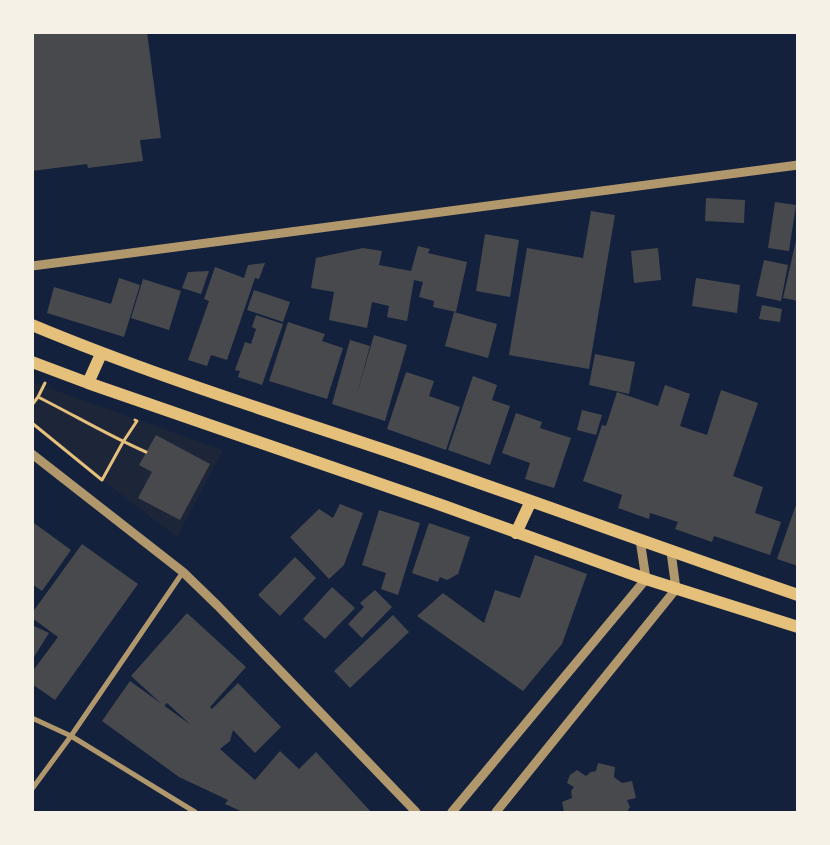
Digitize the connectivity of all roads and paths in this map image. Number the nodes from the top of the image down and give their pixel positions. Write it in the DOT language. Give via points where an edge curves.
graph roads {
  1 [pos="798,164"];
  2 [pos="32,266"];
  3 [pos="32,326"];
  4 [pos="101,354"];
  5 [pos="32,362"];
  6 [pos="50,368"];
  7 [pos="88,383"];
  8 [pos="38,397"];
  9 [pos="32,405"];
  10 [pos="128,417"];
  11 [pos="32,423"];
  12 [pos="123,442"];
  13 [pos="146,452"];
  14 [pos="32,454"];
  15 [pos="530,501"];
  16 [pos="516,533"];
  17 [pos="640,540"];
  18 [pos="671,552"];
  19 [pos="183,572"];
  20 [pos="646,579"];
  21 [pos="676,589"];
  22 [pos="798,595"];
  23 [pos="798,627"];
  24 [pos="32,718"];
  25 [pos="71,736"];
  26 [pos="32,789"];
  27 [pos="196,812"];
  28 [pos="416,812"];
  29 [pos="452,812"];
  30 [pos="496,812"];
  1 -- 2 [label="street"];
  3 -- 4 [label="main road"];
  4 -- 7 [label="main road"];
  4 -- 15 [label="main road"];
  5 -- 6 [label="main road"];
  6 -- 7 [label="main road"];
  6 -- 8 [label="path"];
  7 -- 16 [label="main road"];
  8 -- 9 [label="path"];
  8 -- 12 [label="path"];
  10 -- 12 [label="path" via="137,420"];
  11 -- 12 [label="path" via="102,480"];
  12 -- 13 [label="path"];
  14 -- 19 [label="street"];
  15 -- 16 [label="main road"];
  15 -- 17 [label="main road"];
  16 -- 20 [label="main road"];
  17 -- 18 [label="main road"];
  17 -- 20 [label="street"];
  18 -- 21 [label="street"];
  18 -- 22 [label="main road"];
  19 -- 25 [label="street"];
  19 -- 28 [label="street"];
  20 -- 21 [label="main road"];
  20 -- 29 [label="street"];
  21 -- 23 [label="main road"];
  21 -- 30 [label="street"];
  24 -- 25 [label="street"];
  25 -- 26 [label="street"];
  25 -- 27 [label="street"];
}
